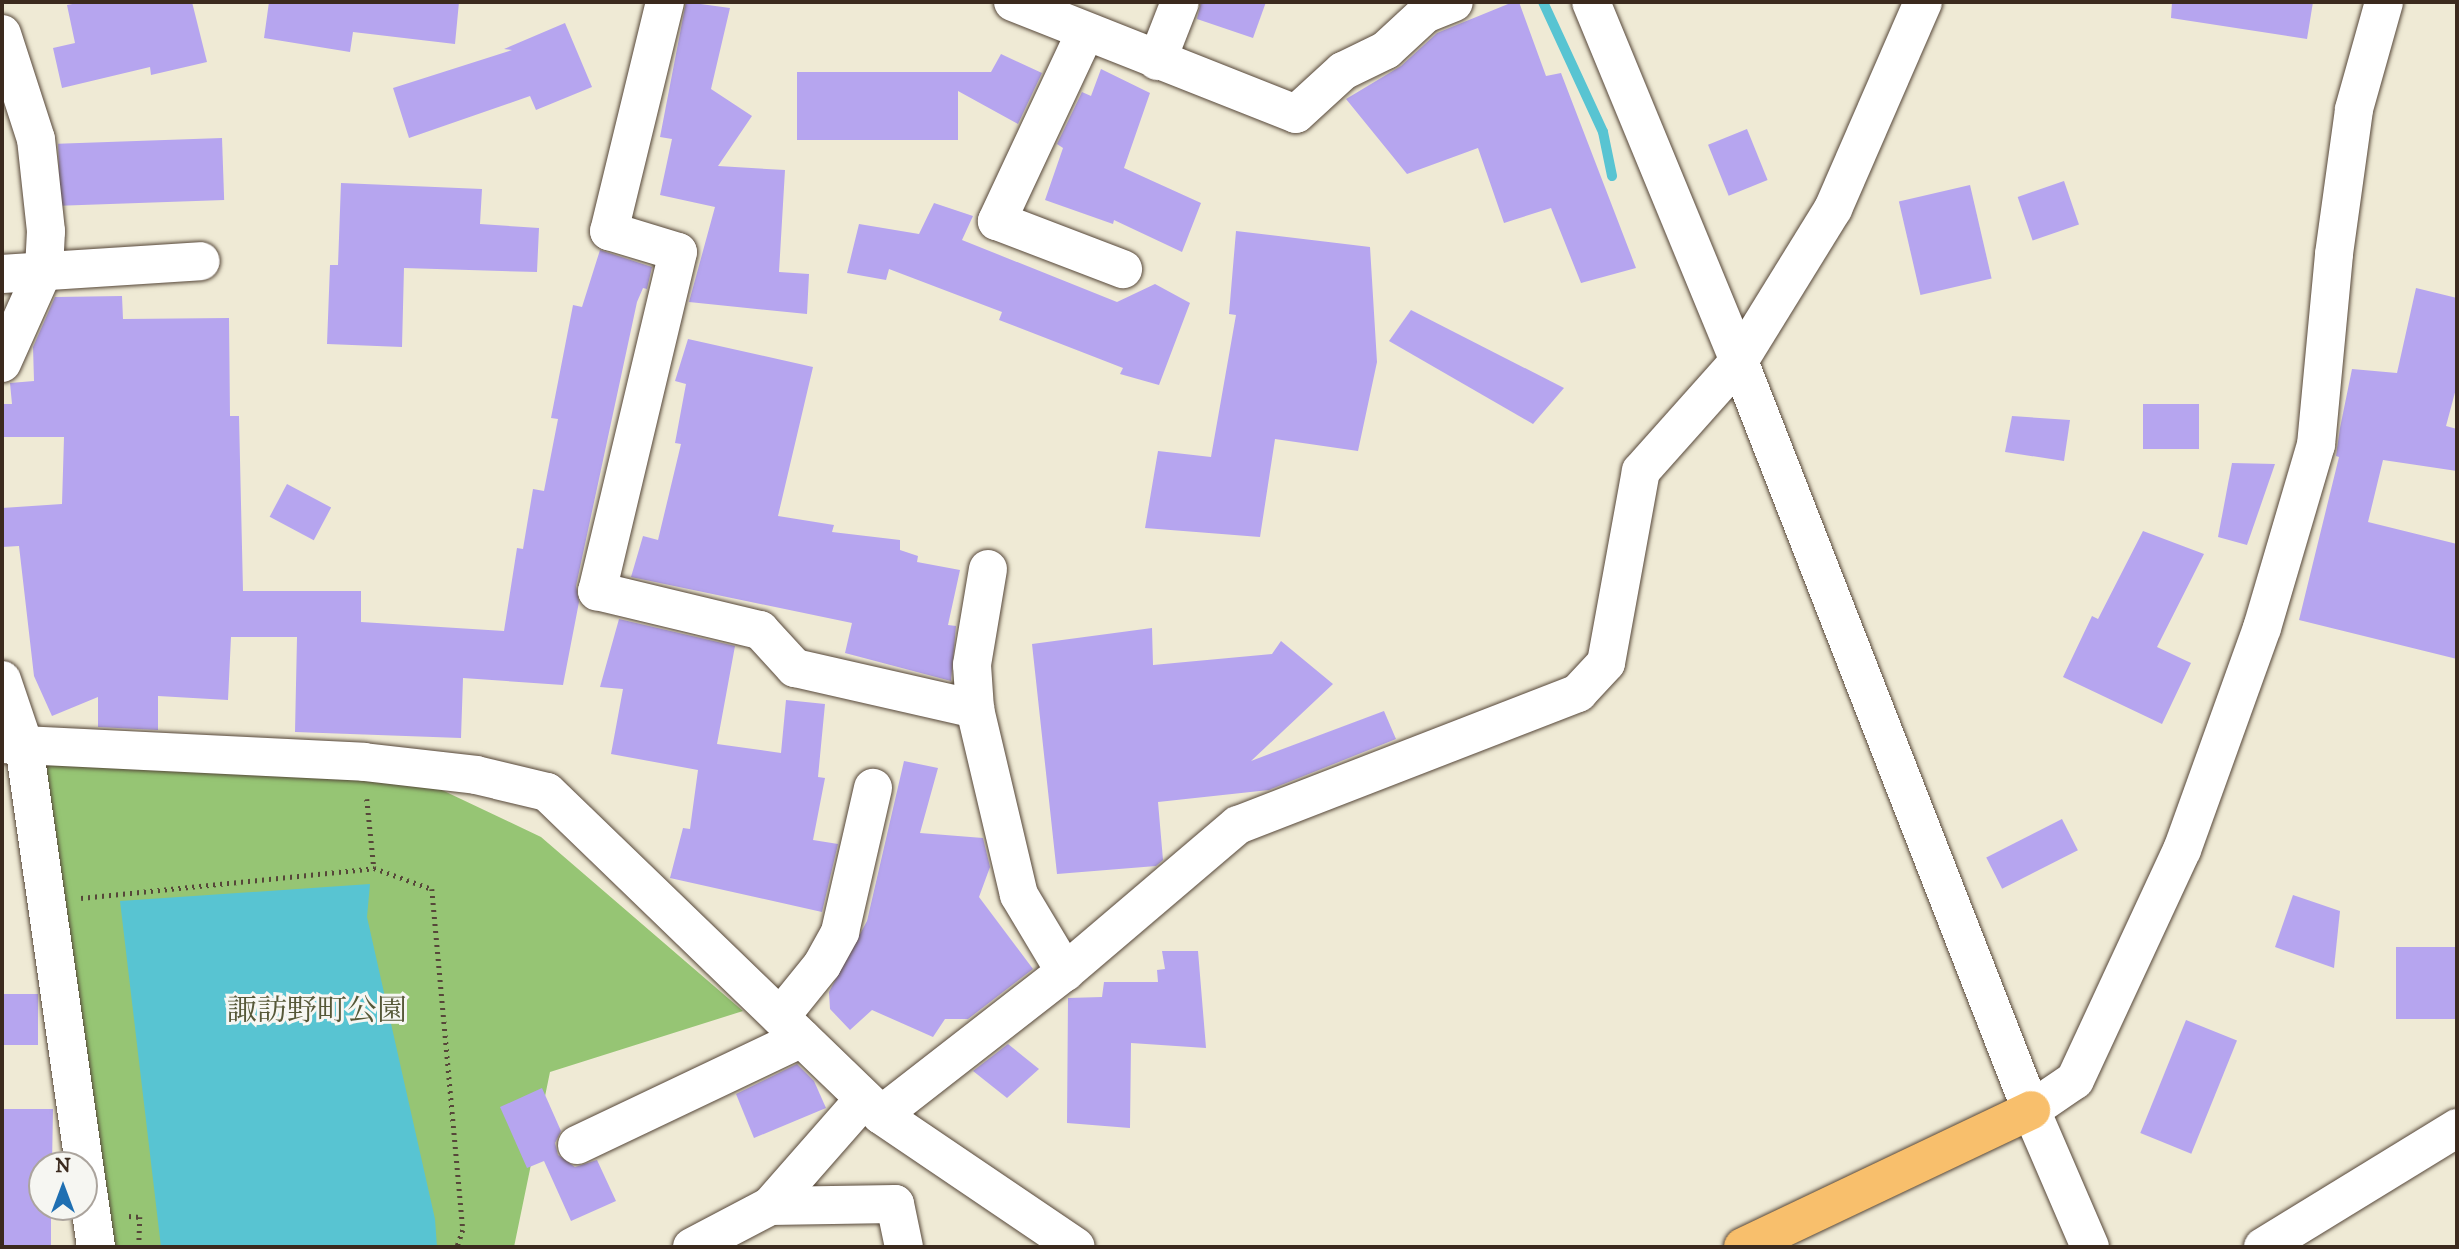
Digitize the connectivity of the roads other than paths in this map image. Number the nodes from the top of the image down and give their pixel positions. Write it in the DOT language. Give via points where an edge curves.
graph roads {
  1 [pos="665,2"];
  2 [pos="1013,2"];
  3 [pos="1180,2"];
  4 [pos="1454,2"];
  5 [pos="1591,2"];
  6 [pos="1923,2"];
  7 [pos="2384,2"];
  8 [pos="1085,33"];
  9 [pos="2,34"];
  10 [pos="1157,61"];
  11 [pos="201,261"];
  12 [pos="44,269"];
  13 [pos="1123,269"];
  14 [pos="2,274"];
  15 [pos="1739,361"];
  16 [pos="2,363"];
  17 [pos="988,569"];
  18 [pos="2,680"];
  19 [pos="975,709"];
  20 [pos="13,745"];
  21 [pos="873,788"];
  22 [pos="1065,972"];
  23 [pos="791,1028"];
  24 [pos="873,1107"];
  25 [pos="2031,1110"];
  26 [pos="2457,1128"];
  27 [pos="577,1145"];
  28 [pos="770,1206"];
  29 [pos="105,1231"];
  30 [pos="692,1247"];
  31 [pos="904,1247"];
  32 [pos="1076,1247"];
  33 [pos="1743,1247"];
  34 [pos="2090,1247"];
  35 [pos="2263,1247"];
  1 -- 19 [label="street" via="609,231 678,252 597,591 760,630 795,668"];
  2 -- 8 [label="street"];
  3 -- 10 [label="street"];
  4 -- 10 [label="street" via="1424,14 1387,50 1343,71 1296,114"];
  5 -- 15 [label="street"];
  6 -- 15 [label="street" via="1833,209"];
  7 -- 25 [label="street" via="2354,109 2334,254 2316,445 2262,628 2182,850 2075,1080"];
  8 -- 10 [label="street"];
  8 -- 13 [label="street" via="998,221"];
  9 -- 12 [label="street" via="36,139 46,231"];
  11 -- 12 [label="street"];
  12 -- 14 [label="street"];
  12 -- 16 [label="street"];
  15 -- 22 [label="street" via="1642,471 1606,663 1578,693 1238,825"];
  15 -- 25 [label="street"];
  17 -- 19 [label="street" via="972,665"];
  18 -- 20 [label="street"];
  19 -- 22 [label="street" via="1019,895"];
  20 -- 23 [label="street" via="364,762 476,775 547,792"];
  20 -- 29 [label="street"];
  21 -- 23 [label="street" via="840,932"];
  22 -- 24 [label="street"];
  23 -- 24 [label="street"];
  23 -- 27 [label="street"];
  24 -- 28 [label="street"];
  24 -- 32 [label="street"];
  25 -- 33 [label="main road"];
  25 -- 34 [label="street"];
  26 -- 35 [label="street"];
  28 -- 30 [label="street"];
  28 -- 31 [label="street" via="895,1204"];
}
